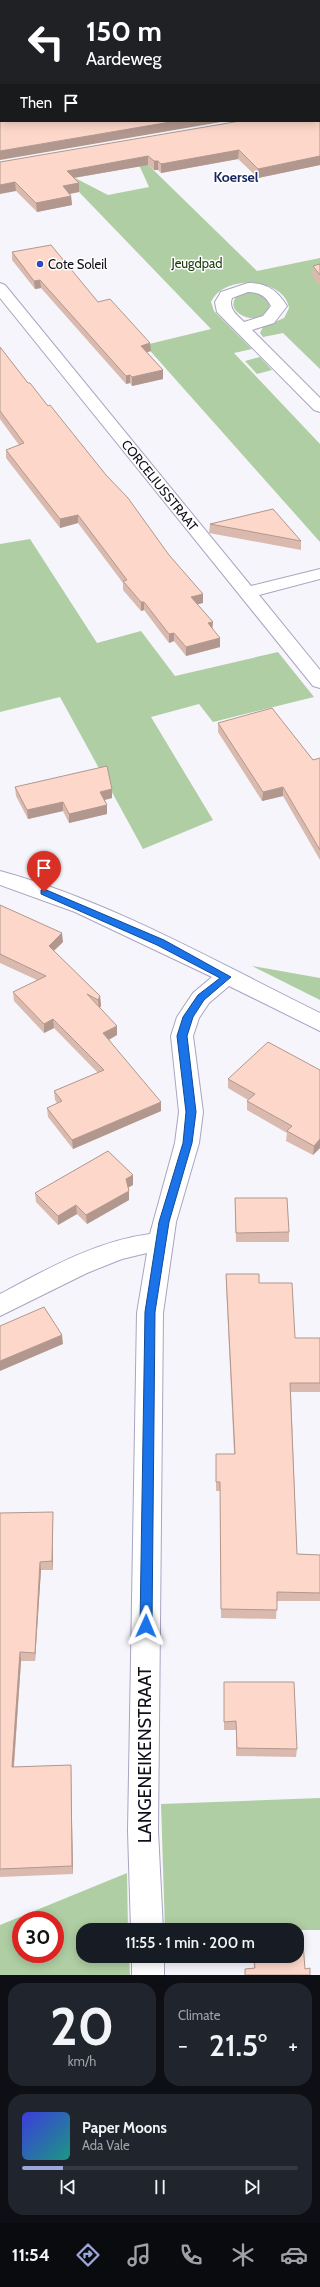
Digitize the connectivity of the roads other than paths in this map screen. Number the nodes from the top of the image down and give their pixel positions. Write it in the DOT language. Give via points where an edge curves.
graph roads {
  1 [pos="0,288"];
  2 [pos="240,327"];
  3 [pos="320,407"];
  4 [pos="320,574"];
  5 [pos="247,592"];
  6 [pos="320,682"];
  7 [pos="0,878"];
  8 [pos="226,977"];
  9 [pos="320,1023"];
  10 [pos="161,1242"];
  11 [pos="0,1306"];
  12 [pos="147,1923"];
  13 [pos="148,1963"];
  14 [pos="148,1975"];
  1 -- 5 [label="street, CORCELIUSSTRAAT"];
  2 -- 3 [label="street"];
  4 -- 5 [label="street"];
  5 -- 6 [label="street, CORCELIUSSTRAAT"];
  7 -- 8 [label="street" via="67,901 160,942"];
  8 -- 9 [label="street"];
  8 -- 10 [label="street, LANGENEIKENSTRAAT" via="201,998 188,1017 182,1036 191,1112 187,1143 164,1222"];
  10 -- 11 [label="street" via="143,1243 73,1268"];
  10 -- 12 [label="street, LANGENEIKENSTRAAT" via="150,1312 143,1831"];
  13 -- 14 [label="street"];
}
